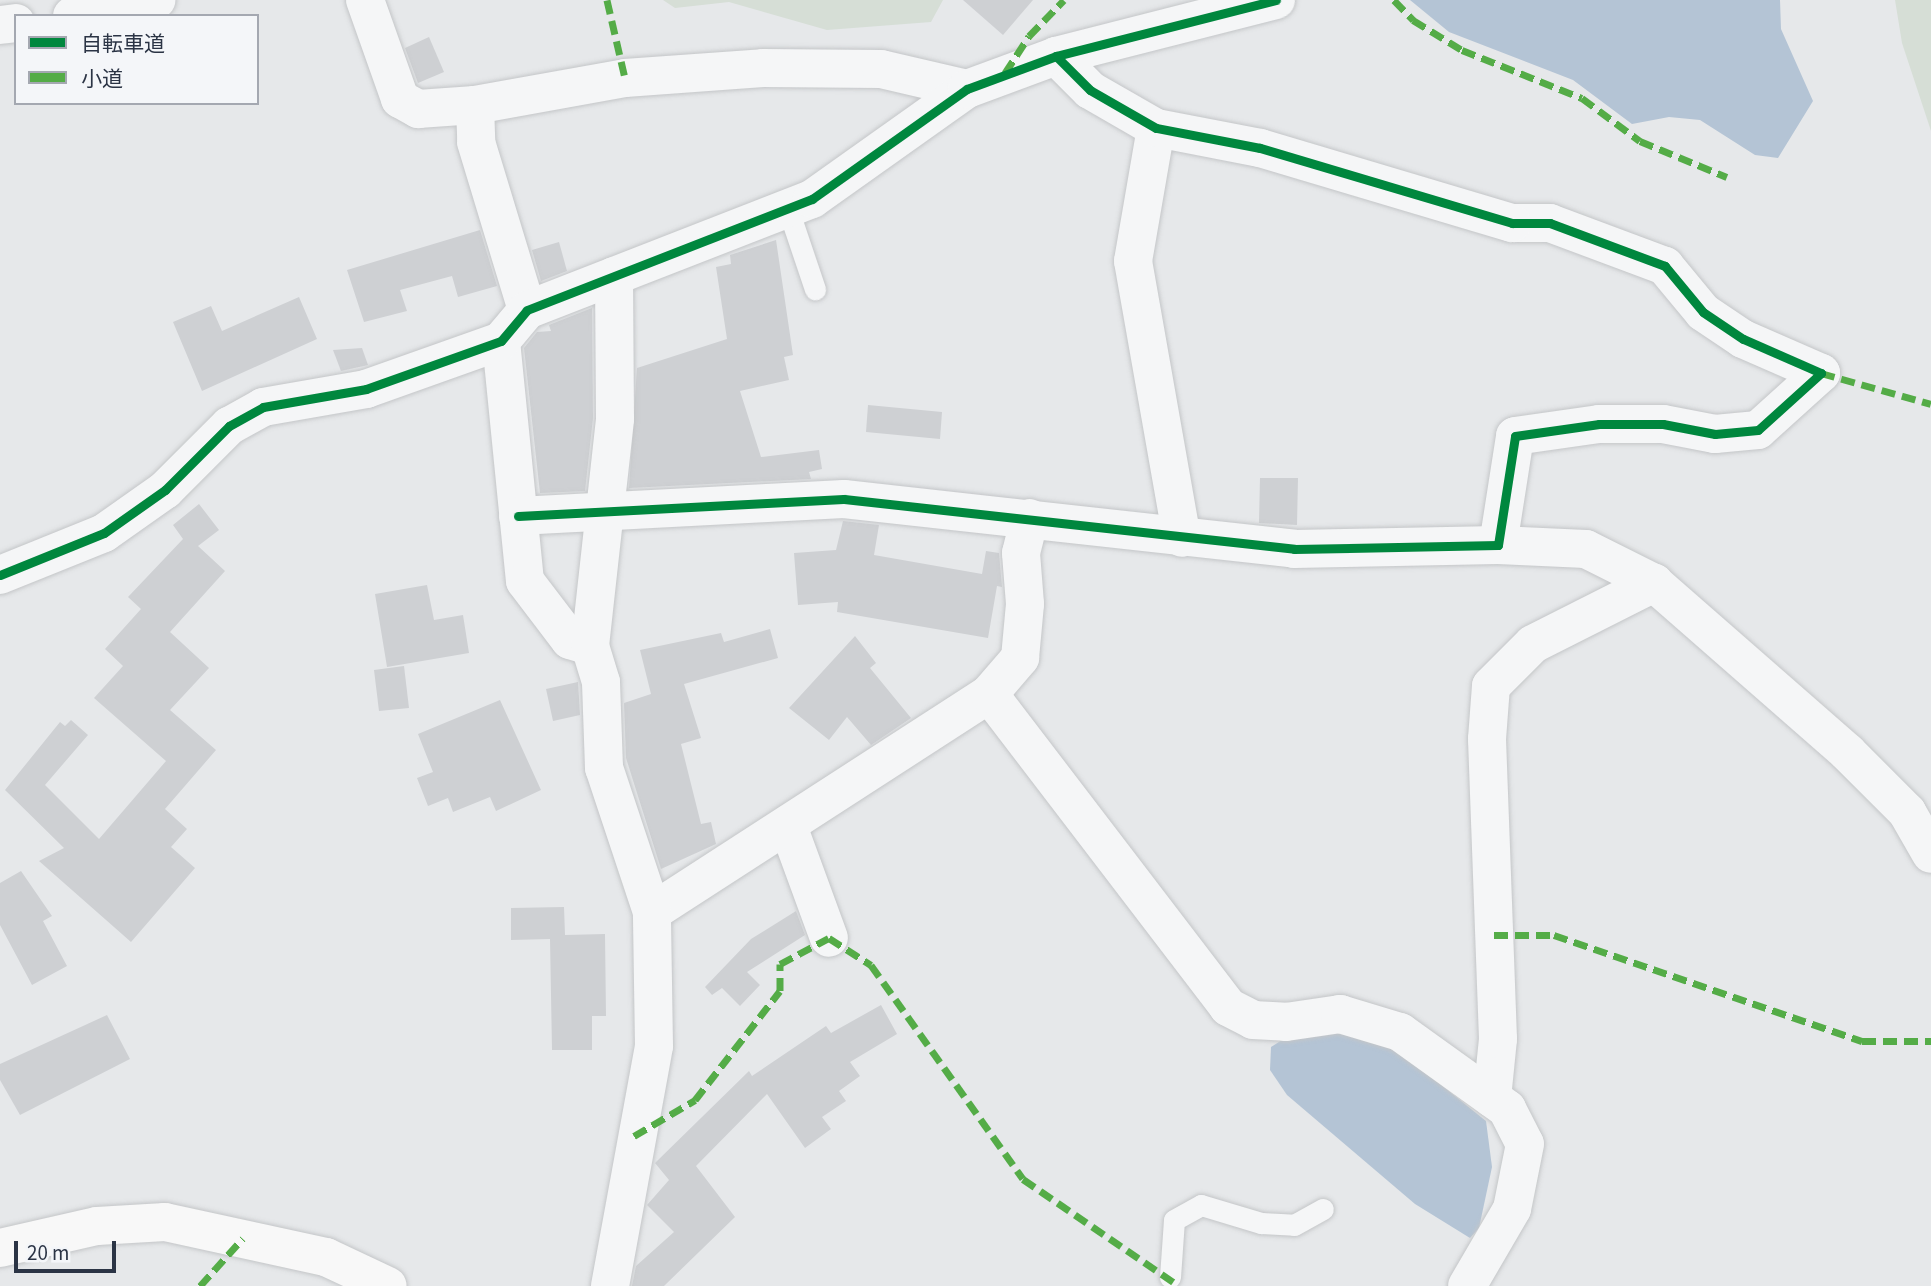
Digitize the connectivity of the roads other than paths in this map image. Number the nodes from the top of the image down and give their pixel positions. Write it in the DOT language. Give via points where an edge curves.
graph roads {
  1 [pos="156,0"];
  2 [pos="365,0"];
  3 [pos="1276,0"];
  4 [pos="82,14"];
  5 [pos="1056,56"];
  6 [pos="967,89"];
  7 [pos="475,105"];
  8 [pos="1156,128"];
  9 [pos="787,206"];
  10 [pos="614,276"];
  11 [pos="815,289"];
  12 [pos="527,310"];
  13 [pos="501,341"];
  14 [pos="605,510"];
  15 [pos="518,516"];
  16 [pos="1031,518"];
  17 [pos="1182,538"];
  18 [pos="1498,545"];
  19 [pos="0,575"];
  20 [pos="1654,583"];
  21 [pos="590,646"];
  22 [pos="989,694"];
  23 [pos="788,826"];
  24 [pos="1931,854"];
  25 [pos="652,912"];
  26 [pos="829,938"];
  27 [pos="1492,1098"];
  28 [pos="1323,1209"];
  29 [pos="0,1248"];
  30 [pos="1170,1277"];
  31 [pos="387,1286"];
  32 [pos="610,1286"];
  33 [pos="1467,1286"];
  1 -- 4 [label="street"];
  2 -- 7 [label="street" via="400,99 418,109"];
  3 -- 5 [label="street"];
  5 -- 6 [label="street"];
  5 -- 8 [label="street" via="1090,90"];
  6 -- 7 [label="street" via="881,69 763,68 573,85"];
  6 -- 9 [label="street" via="812,199"];
  7 -- 12 [label="street" via="477,142"];
  8 -- 17 [label="street" via="1133,261"];
  8 -- 18 [label="street" via="1260,148 1406,196 1512,223 1550,223 1605,241 1665,266 1703,312 1743,339 1821,373 1758,430 1715,434 1663,424 1599,424 1515,436"];
  9 -- 10 [label="street"];
  9 -- 11 [label="lane"];
  10 -- 12 [label="street"];
  10 -- 14 [label="street" via="615,419"];
  12 -- 13 [label="street"];
  13 -- 15 [label="street"];
  13 -- 19 [label="street" via="366,389 263,407 229,426 165,490 104,533"];
  14 -- 15 [label="street"];
  14 -- 16 [label="street" via="844,499"];
  14 -- 21 [label="street"];
  15 -- 21 [label="street" via="525,581 570,640"];
  16 -- 17 [label="street"];
  16 -- 22 [label="street" via="1021,553 1020,658"];
  17 -- 18 [label="street" via="1294,549"];
  18 -- 20 [label="street" via="1586,550"];
  20 -- 24 [label="street" via="1856,761 1907,812"];
  20 -- 27 [label="street" via="1532,644 1491,686 1487,739 1498,1039"];
  21 -- 25 [label="street" via="601,682 604,768"];
  22 -- 23 [label="street"];
  22 -- 27 [label="street" via="1228,1006 1253,1020 1286,1023 1340,1014 1400,1032"];
  23 -- 25 [label="street"];
  23 -- 26 [label="street"];
  25 -- 32 [label="street" via="654,1046"];
  27 -- 33 [label="street" via="1507,1109 1525,1144 1512,1209"];
  28 -- 30 [label="lane" via="1283,1224 1201,1205 1174,1220"];
  29 -- 31 [label="street" via="97,1226 165,1222 326,1257"];
}
